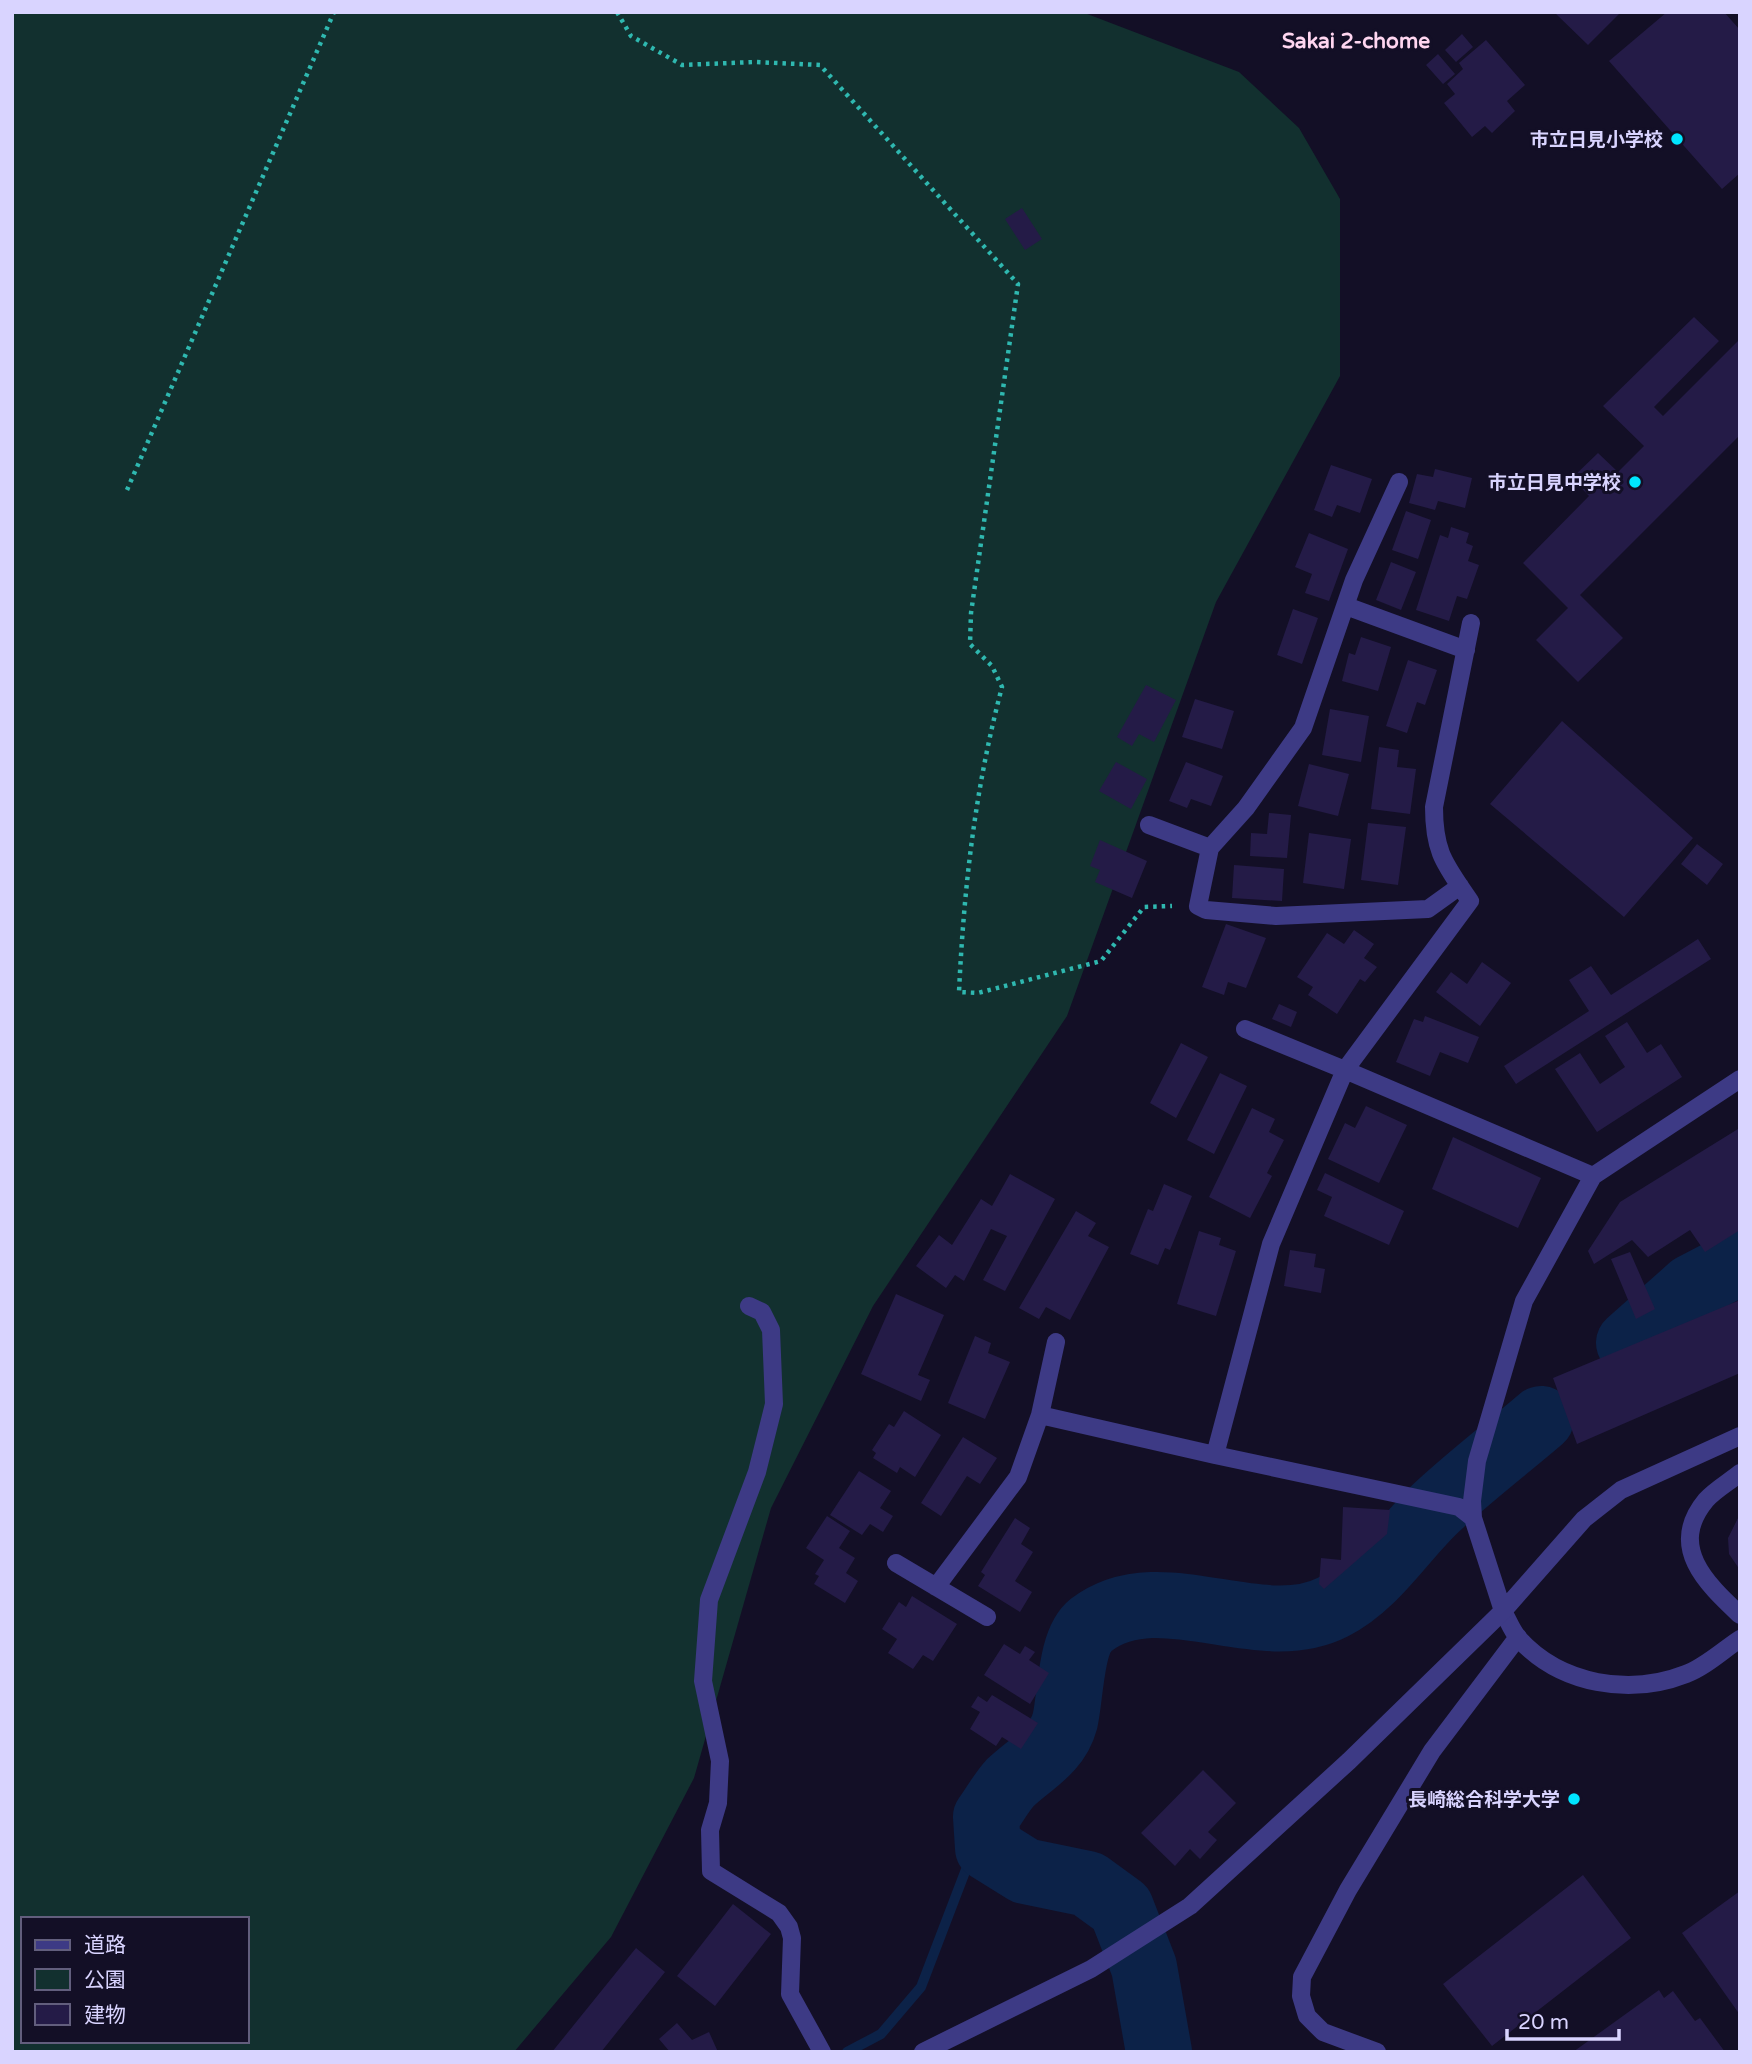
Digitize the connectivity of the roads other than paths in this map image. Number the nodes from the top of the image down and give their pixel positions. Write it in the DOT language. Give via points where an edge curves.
graph roads {
  1 [pos="1399,482"];
  2 [pos="1346,606"];
  3 [pos="1471,622"];
  4 [pos="1466,650"];
  5 [pos="1149,825"];
  6 [pos="1210,848"];
  7 [pos="1460,886"];
  8 [pos="1245,1029"];
  9 [pos="1345,1070"];
  10 [pos="1740,1079"];
  11 [pos="1592,1176"];
  12 [pos="750,1306"];
  13 [pos="1056,1342"];
  14 [pos="1040,1415"];
  15 [pos="1740,1436"];
  16 [pos="1215,1454"];
  17 [pos="1740,1473"];
  18 [pos="1468,1509"];
  19 [pos="896,1563"];
  20 [pos="936,1587"];
  21 [pos="1503,1611"];
  22 [pos="1740,1615"];
  23 [pos="987,1617"];
  24 [pos="1518,1637"];
  25 [pos="1740,1639"];
  26 [pos="821,2050"];
  27 [pos="923,2052"];
  28 [pos="1377,2052"];
  1 -- 2 [label="street"];
  2 -- 4 [label="street"];
  2 -- 6 [label="street" via="1303,728 1246,808"];
  3 -- 4 [label="street"];
  4 -- 7 [label="street" via="1434,807 1434,837 1443,862"];
  5 -- 6 [label="street"];
  6 -- 7 [label="street" via="1198,906 1206,910 1276,915 1428,909"];
  7 -- 9 [label="street" via="1470,901"];
  8 -- 9 [label="street"];
  9 -- 11 [label="street"];
  9 -- 16 [label="street" via="1271,1244"];
  10 -- 11 [label="street"];
  11 -- 18 [label="street" via="1524,1301 1477,1461"];
  12 -- 26 [label="street" via="762,1312 771,1330 774,1404 757,1472 709,1600 703,1681 720,1761 718,1802 710,1830 711,1871 779,1913 789,1927 790,1994"];
  13 -- 14 [label="street"];
  14 -- 16 [label="street"];
  14 -- 20 [label="street" via="1018,1477"];
  15 -- 21 [label="street" via="1621,1490 1584,1519"];
  16 -- 18 [label="street"];
  17 -- 22 [label="street" via="1705,1501 1690,1539 1704,1581"];
  18 -- 21 [label="street"];
  19 -- 20 [label="street"];
  20 -- 23 [label="street"];
  21 -- 24 [label="street"];
  21 -- 27 [label="street" via="1190,1906 1091,1969"];
  24 -- 25 [label="street" via="1547,1663 1626,1688 1651,1686 1690,1673"];
  24 -- 28 [label="street" via="1432,1751 1348,1890 1302,1977 1307,2016 1323,2032"];
}
